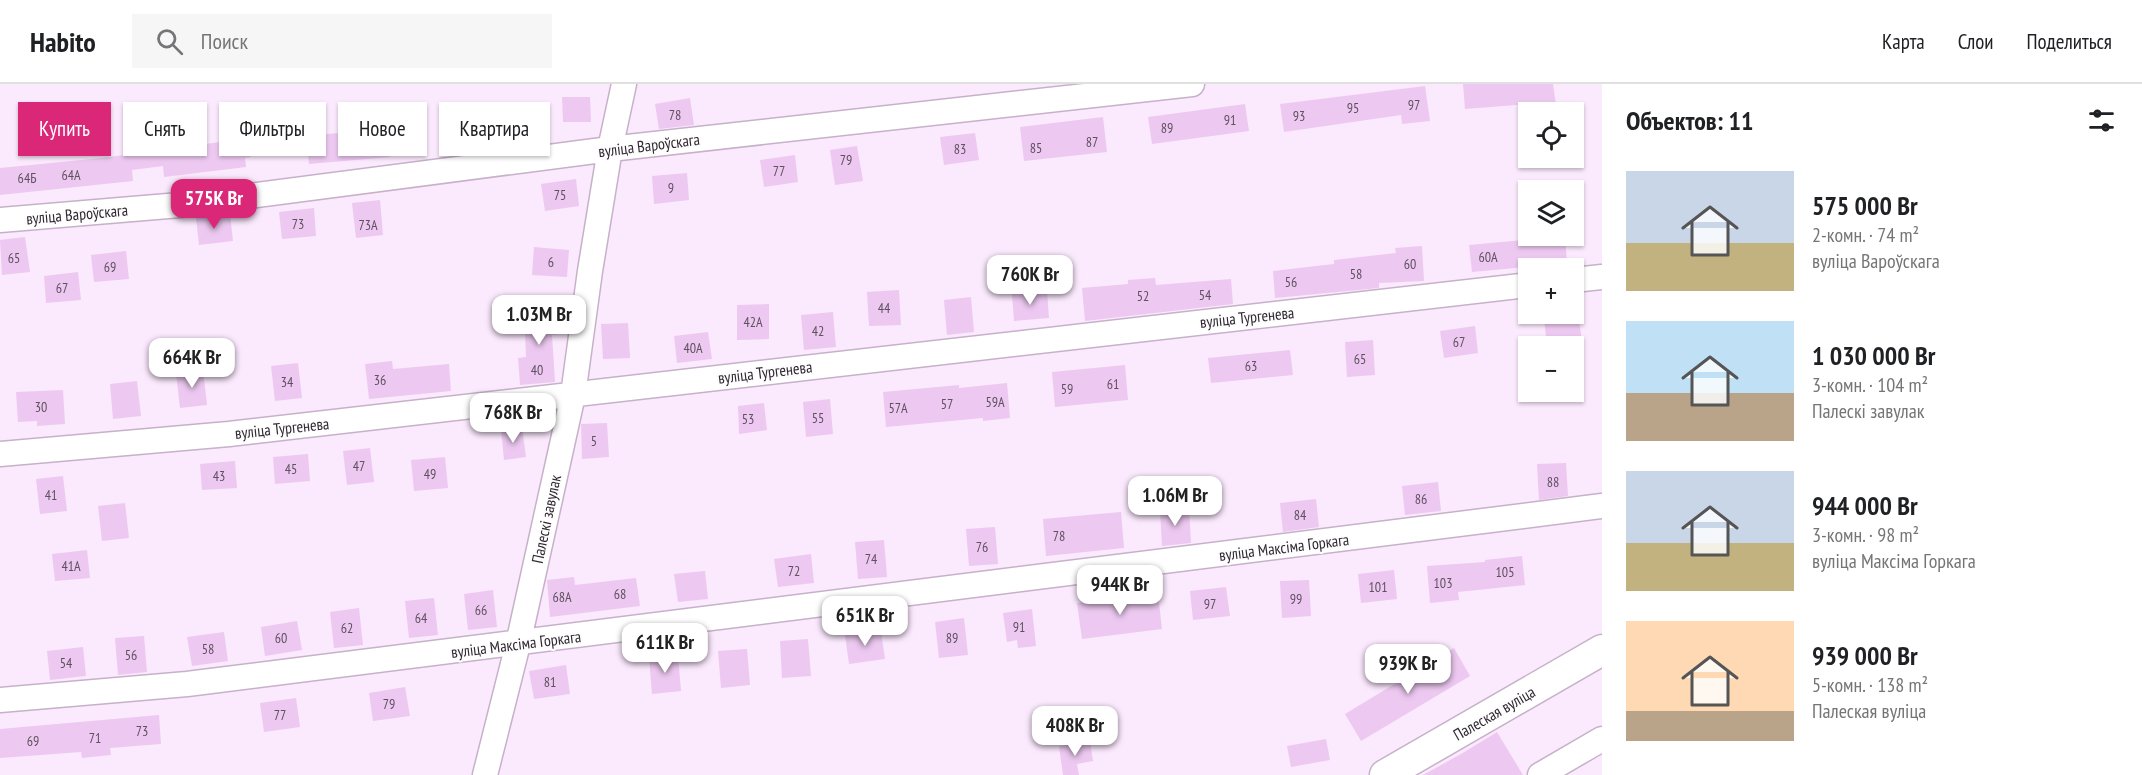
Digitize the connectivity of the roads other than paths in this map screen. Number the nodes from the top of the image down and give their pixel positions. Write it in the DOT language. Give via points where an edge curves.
graph roads {
  1 [pos="624,84"];
  2 [pos="1192,84"];
  3 [pos="610,149"];
  4 [pos="0,220"];
  5 [pos="1602,277"];
  6 [pos="1584,279"];
  7 [pos="1518,286"];
  8 [pos="573,395"];
  9 [pos="0,454"];
  10 [pos="1602,506"];
  11 [pos="518,644"];
  12 [pos="1602,650"];
  13 [pos="0,700"];
  14 [pos="1602,739"];
  15 [pos="485,775"];
  16 [pos="1385,775"];
  17 [pos="1540,775"];
  1 -- 3 [label="street, Палескі завулак"];
  2 -- 3 [label="street, вуліца Вароўскага"];
  3 -- 4 [label="street, вуліца Вароўскага" via="180,205"];
  3 -- 8 [label="street, Палескі завулак"];
  5 -- 6 [label="street"];
  7 -- 8 [label="street, вуліца Тургенева"];
  8 -- 9 [label="street, вуліца Тургенева" via="229,434"];
  8 -- 11 [label="street, Палескі завулак"];
  10 -- 11 [label="street, вуліца Максіма Горкага"];
  11 -- 13 [label="street, вуліца Максіма Горкага" via="187,684"];
  11 -- 15 [label="street, Палескі завулак"];
  12 -- 16 [label="main road, Палеская вуліца"];
  14 -- 17 [label="street"];
}
